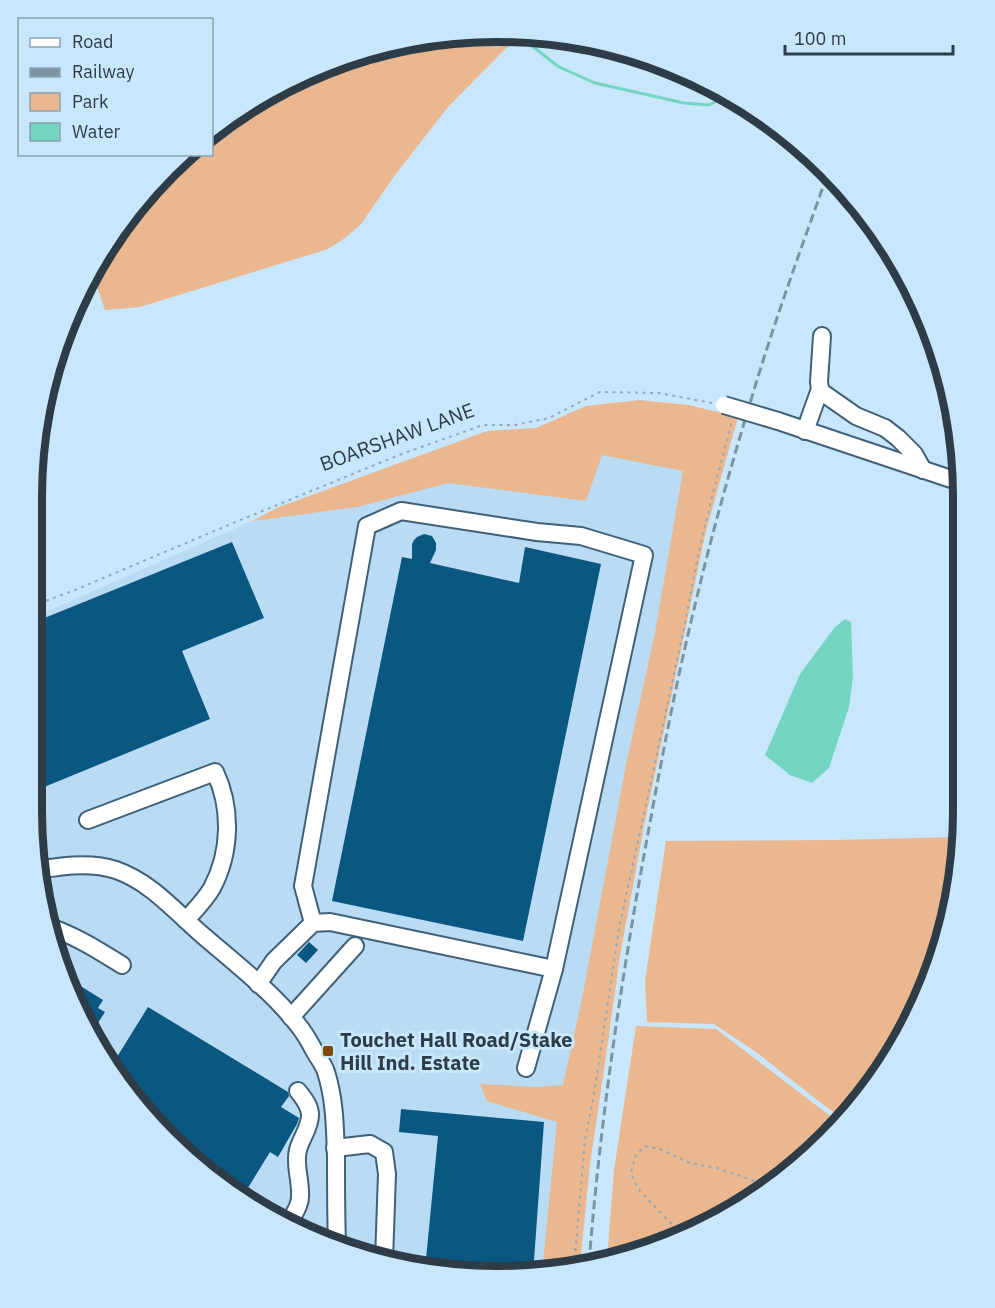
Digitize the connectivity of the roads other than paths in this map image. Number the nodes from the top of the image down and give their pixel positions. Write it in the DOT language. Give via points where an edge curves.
graph roads {
  1 [pos="822,336"];
  2 [pos="820,389"];
  3 [pos="730,407"];
  4 [pos="805,431"];
  5 [pos="923,470"];
  6 [pos="952,480"];
  7 [pos="88,820"];
  8 [pos="46,869"];
  9 [pos="186,920"];
  10 [pos="313,923"];
  11 [pos="59,930"];
  12 [pos="355,946"];
  13 [pos="122,965"];
  14 [pos="554,969"];
  15 [pos="258,984"];
  16 [pos="291,1017"];
  17 [pos="526,1068"];
  18 [pos="298,1091"];
  19 [pos="335,1148"];
  20 [pos="293,1217"];
  21 [pos="337,1236"];
  22 [pos="384,1251"];
  1 -- 2 [label="street"];
  2 -- 4 [label="street"];
  2 -- 5 [label="street" via="856,416 885,428 914,454"];
  3 -- 4 [label="street, bridge"];
  4 -- 5 [label="street"];
  5 -- 6 [label="street"];
  7 -- 9 [label="street" via="215,772 226,807 225,849 206,898"];
  8 -- 9 [label="street" via="99,867 127,874 155,892"];
  9 -- 15 [label="street"];
  10 -- 14 [label="street" via="330,922"];
  10 -- 14 [label="street" via="303,886 367,526 401,511 581,536 644,555"];
  10 -- 15 [label="street" via="274,961"];
  11 -- 13 [label="street"];
  12 -- 16 [label="street"];
  14 -- 17 [label="street"];
  15 -- 16 [label="street"];
  16 -- 19 [label="street" via="326,1071 335,1122"];
  18 -- 20 [label="street" via="310,1115 297,1154 301,1192"];
  19 -- 21 [label="street"];
  19 -- 22 [label="street" via="370,1144 384,1152"];
}
